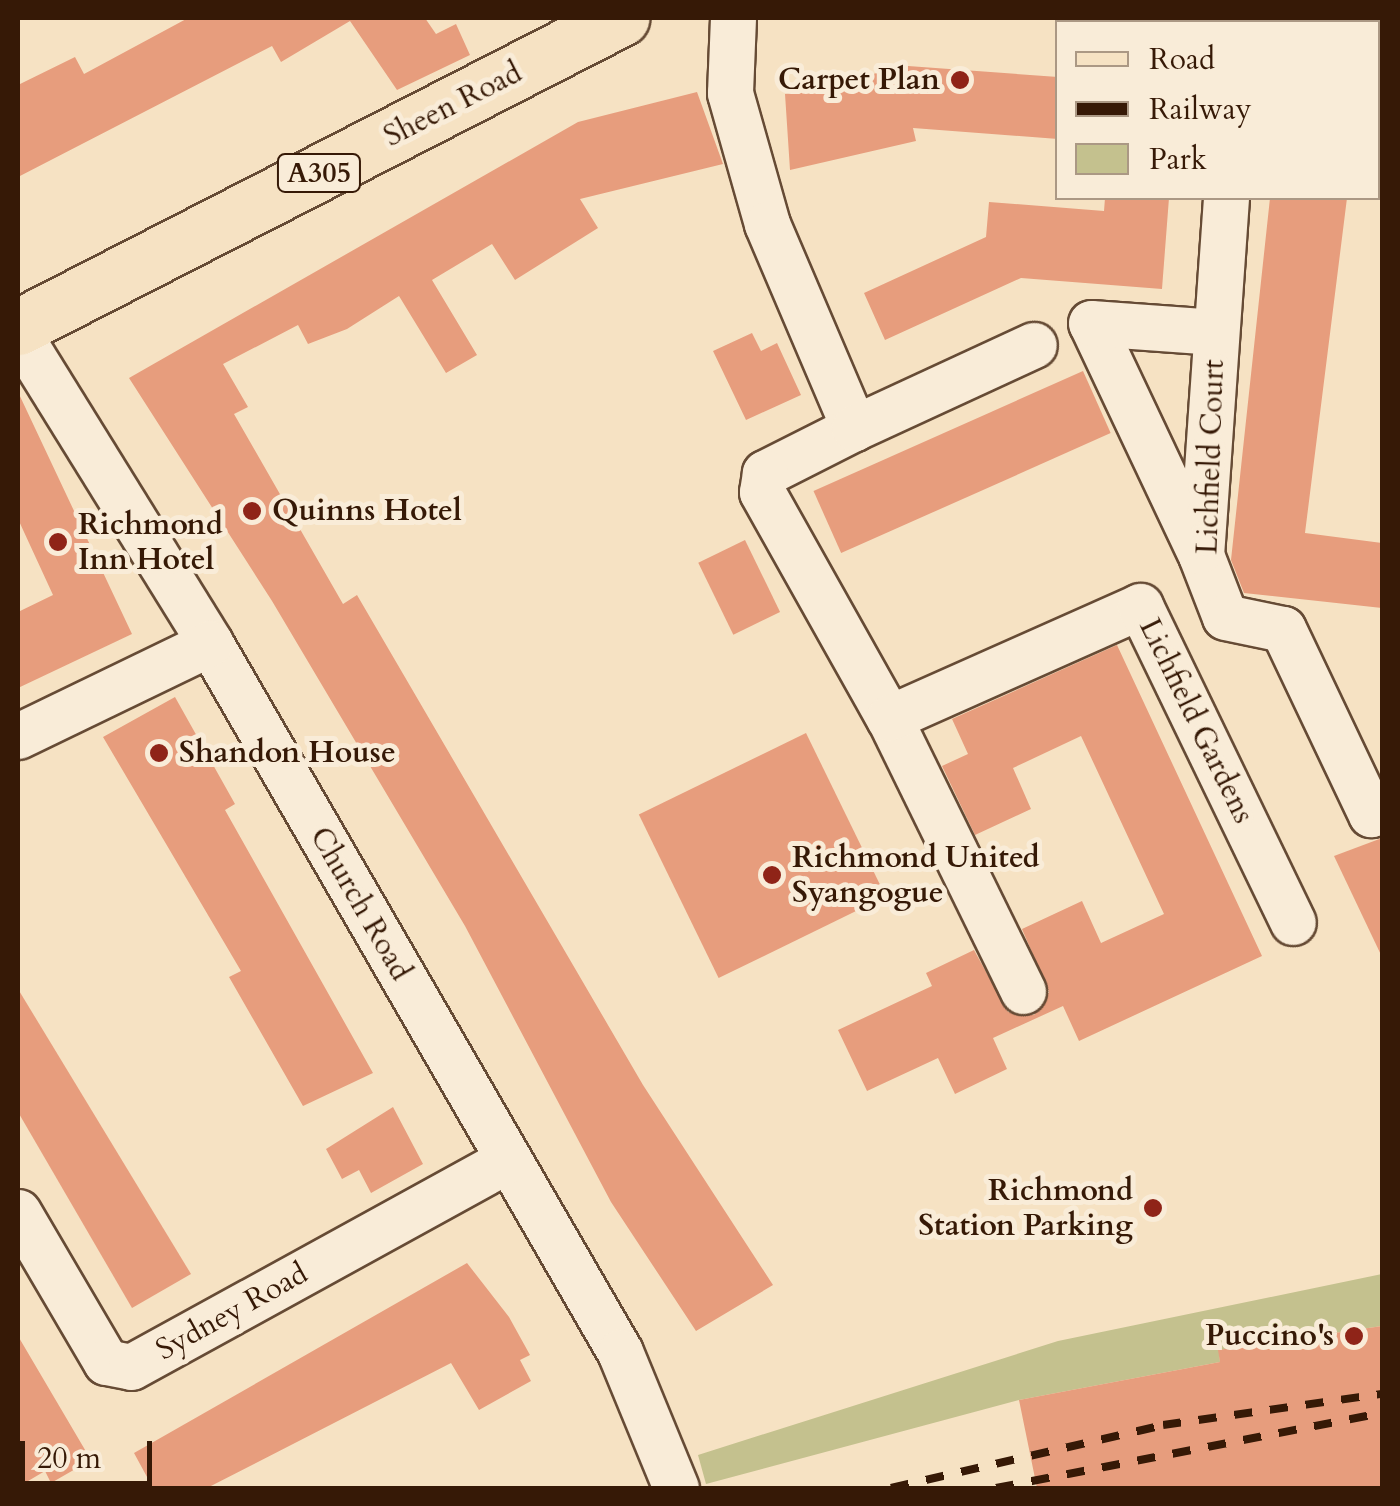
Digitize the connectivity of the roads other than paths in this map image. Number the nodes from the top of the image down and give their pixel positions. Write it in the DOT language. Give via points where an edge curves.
graph roads {
  1 [pos="733,18"];
  2 [pos="609,21"];
  3 [pos="1226,200"];
  4 [pos="18,330"];
  5 [pos="1216,332"];
  6 [pos="1034,346"];
  7 [pos="854,428"];
  8 [pos="1201,555"];
  9 [pos="210,642"];
  10 [pos="888,718"];
  11 [pos="18,736"];
  12 [pos="1382,808"];
  13 [pos="1293,922"];
  14 [pos="1022,991"];
  15 [pos="508,1160"];
  16 [pos="18,1212"];
  17 [pos="676,1488"];
  1 -- 7 [label="street" via="730,94 767,224"];
  2 -- 4 [label="main road, Sheen Road / A305"];
  3 -- 5 [label="street, Lichfield Court"];
  4 -- 9 [label="street, Church Road"];
  5 -- 8 [label="street, Lichfield Court"];
  5 -- 8 [label="street" via="1091,323"];
  6 -- 7 [label="street"];
  7 -- 10 [label="street" via="765,473 762,492"];
  8 -- 12 [label="street, Lichfield Court" via="1225,617 1283,629 1371,814"];
  9 -- 11 [label="street"];
  9 -- 15 [label="street, Church Road"];
  10 -- 13 [label="street, Lichfield Gardens" via="1140,606"];
  10 -- 14 [label="street"];
  15 -- 16 [label="street, Sydney Road" via="131,1367 106,1362"];
  15 -- 17 [label="street, Church Road" via="656,1424"];
}
